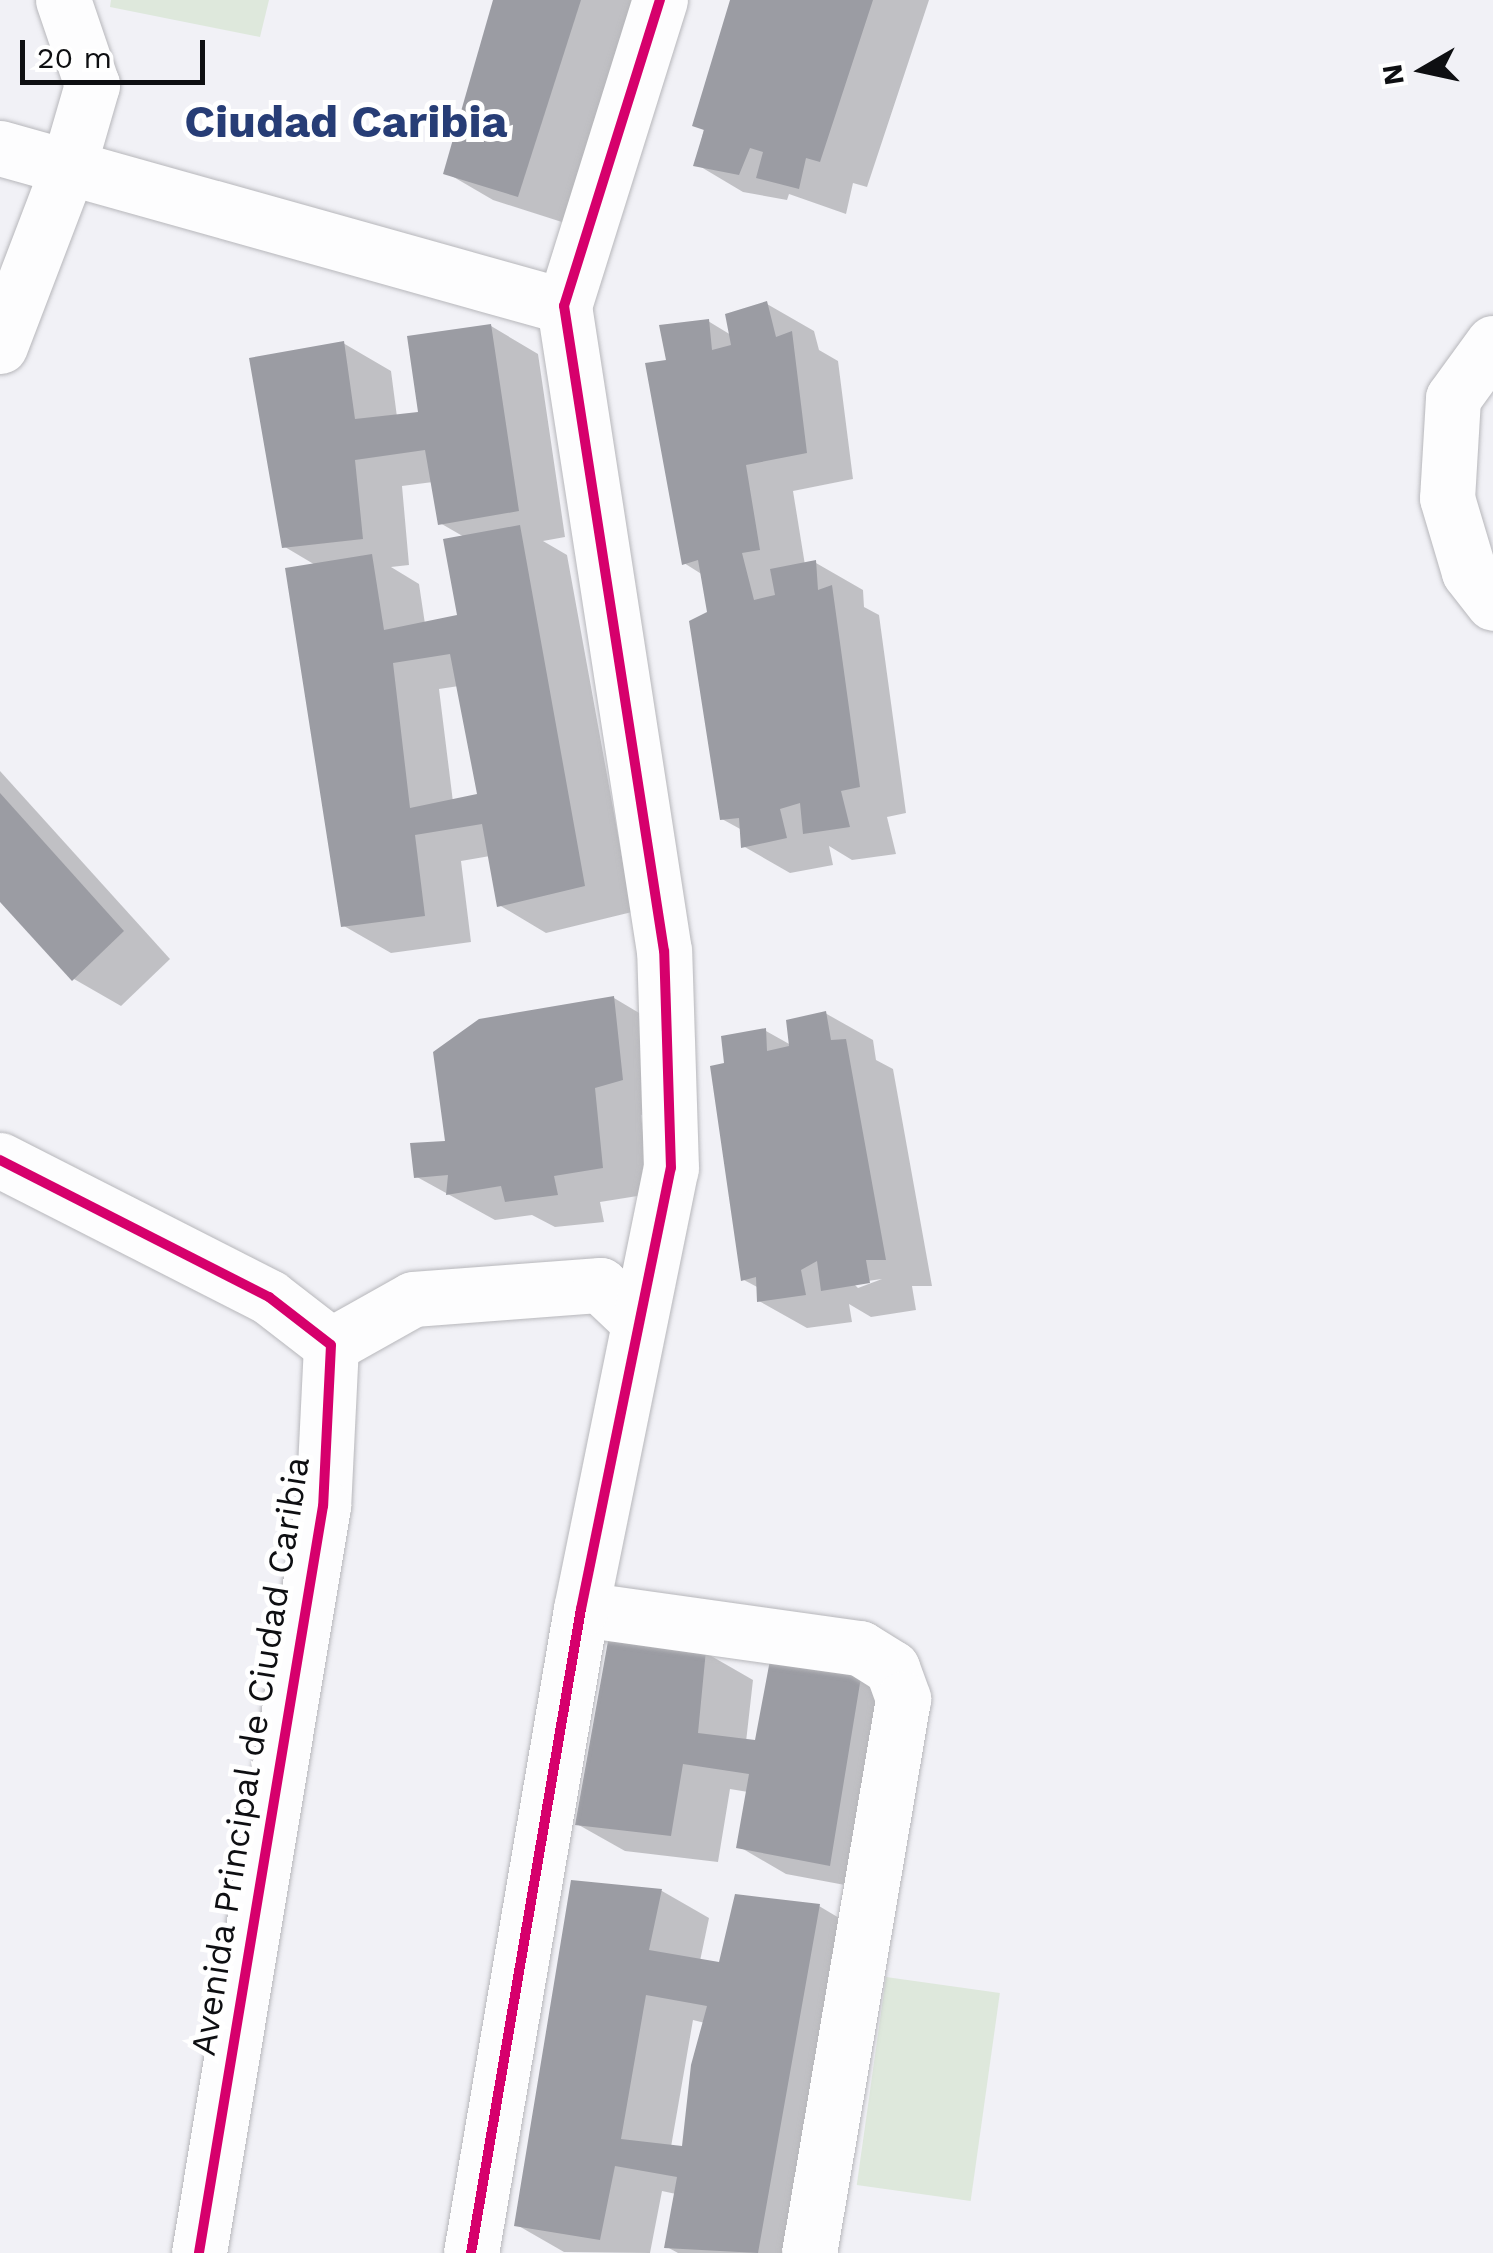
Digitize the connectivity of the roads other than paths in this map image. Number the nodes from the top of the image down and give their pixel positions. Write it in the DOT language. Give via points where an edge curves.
graph roads {
  1 [pos="63,0"];
  2 [pos="660,0"];
  3 [pos="0,148"];
  4 [pos="67,172"];
  5 [pos="564,306"];
  6 [pos="1493,343"];
  7 [pos="0,346"];
  8 [pos="1493,603"];
  9 [pos="0,1160"];
  10 [pos="638,1321"];
  11 [pos="331,1345"];
  12 [pos="581,1609"];
  13 [pos="199,2253"];
  14 [pos="470,2253"];
  15 [pos="809,2253"];
  1 -- 4 [label="street" via="92,84"];
  2 -- 5 [label="street"];
  3 -- 4 [label="street"];
  4 -- 5 [label="street"];
  4 -- 7 [label="street"];
  5 -- 10 [label="street" via="664,951 670,1168"];
  6 -- 8 [label="street" via="1452,398 1447,498 1469,572"];
  9 -- 11 [label="street" via="270,1298"];
  10 -- 11 [label="street" via="600,1285 413,1299"];
  10 -- 12 [label="street"];
  11 -- 13 [label="street, Avenida Principal de Ciudad Caribia" via="323,1506"];
  12 -- 14 [label="street"];
  12 -- 15 [label="street" via="860,1648 892,1668 903,1699"];
}
